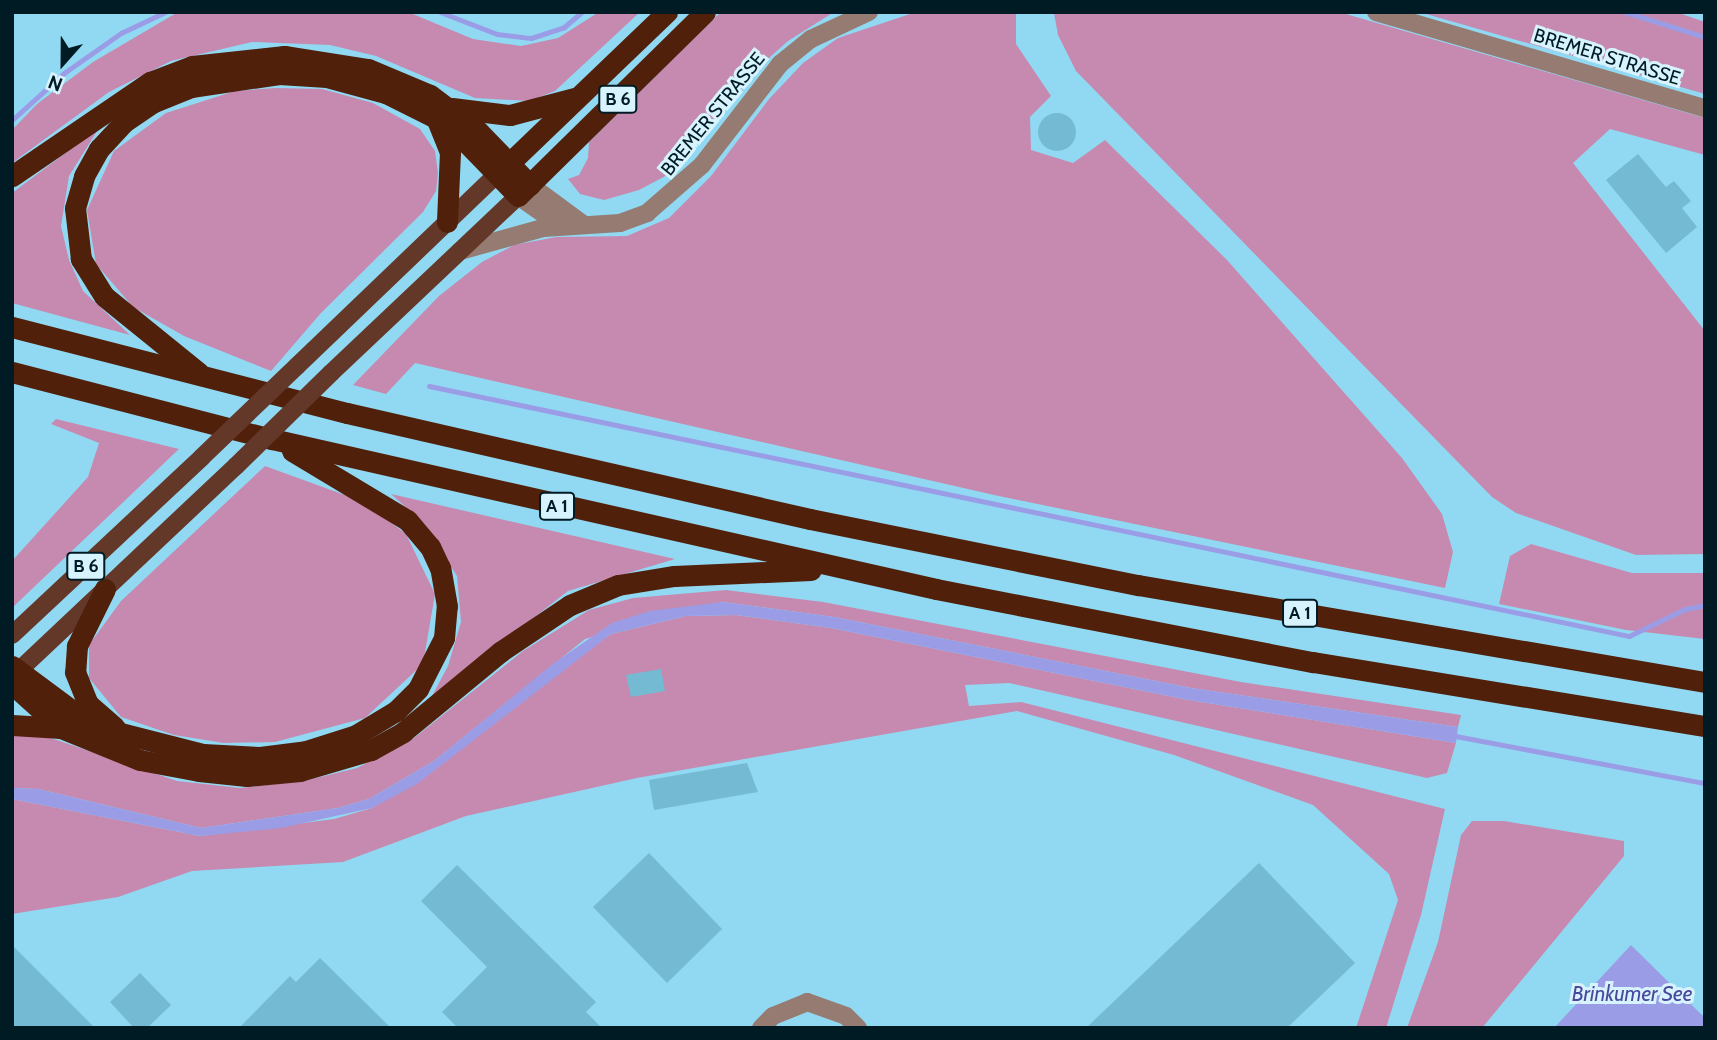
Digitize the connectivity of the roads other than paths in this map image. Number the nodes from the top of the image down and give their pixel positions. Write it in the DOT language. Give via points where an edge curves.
graph roads {
  1 [pos="667,12"];
  2 [pos="705,12"];
  3 [pos="869,12"];
  4 [pos="1376,12"];
  5 [pos="581,95"];
  6 [pos="1705,108"];
  7 [pos="443,113"];
  8 [pos="503,169"];
  9 [pos="12,176"];
  10 [pos="524,190"];
  11 [pos="447,222"];
  12 [pos="584,225"];
  13 [pos="564,227"];
  14 [pos="460,251"];
  15 [pos="12,327"];
  16 [pos="12,372"];
  17 [pos="209,380"];
  18 [pos="272,439"];
  19 [pos="843,569"];
  20 [pos="105,589"];
  21 [pos="12,635"];
  22 [pos="14,674"];
  23 [pos="1705,682"];
  24 [pos="12,725"];
  25 [pos="1705,726"];
  26 [pos="61,728"];
  27 [pos="137,739"];
  28 [pos="761,1028"];
  29 [pos="858,1028"];
  1 -- 5 [label="highway, B 6"];
  2 -- 10 [label="highway, B 6"];
  3 -- 12 [label="street, BREMER STRASSE" via="811,39 780,64 673,194 628,221"];
  4 -- 6 [label="street, BREMER STRASSE"];
  5 -- 7 [label="highway" via="510,115"];
  5 -- 8 [label="highway, B 6"];
  7 -- 8 [label="highway"];
  7 -- 9 [label="highway" via="368,69 284,56 236,58 192,66 150,82"];
  7 -- 11 [label="highway" via="450,152"];
  7 -- 17 [label="highway" via="356,83 279,74 204,84 154,102 124,122 99,149 84,176 75,208 77,242 87,273 122,313"];
  8 -- 10 [label="highway"];
  8 -- 11 [label="main road, B 6"];
  10 -- 12 [label="street"];
  10 -- 13 [label="street" via="541,216"];
  10 -- 14 [label="main road, B 6"];
  11 -- 21 [label="main road, B 6, bridge"];
  12 -- 13 [label="street, BREMER STRASSE"];
  13 -- 14 [label="street, BREMER STRASSE" via="506,236"];
  14 -- 20 [label="main road, B 6, bridge"];
  15 -- 17 [label="highway, A 1"];
  16 -- 18 [label="highway, A 1"];
  17 -- 23 [label="highway, A 1" via="674,490 1138,585"];
  18 -- 19 [label="highway, A 1"];
  18 -- 27 [label="highway" via="389,507 420,534 440,568 446,591 446,621 437,657 418,690 396,711 328,745 282,756 238,757"];
  19 -- 25 [label="highway, A 1" via="1313,662"];
  19 -- 26 [label="highway" via="674,576 618,585 570,606 500,652 403,732 371,750 300,771 247,776 187,769 140,760"];
  20 -- 22 [label="main road, B 6"];
  20 -- 27 [label="highway" via="77,646 77,685 97,713"];
  22 -- 26 [label="highway"];
  22 -- 27 [label="highway" via="82,720"];
  24 -- 26 [label="highway"];
  28 -- 29 [label="street" via="773,1016 807,1002 846,1016"];
}
